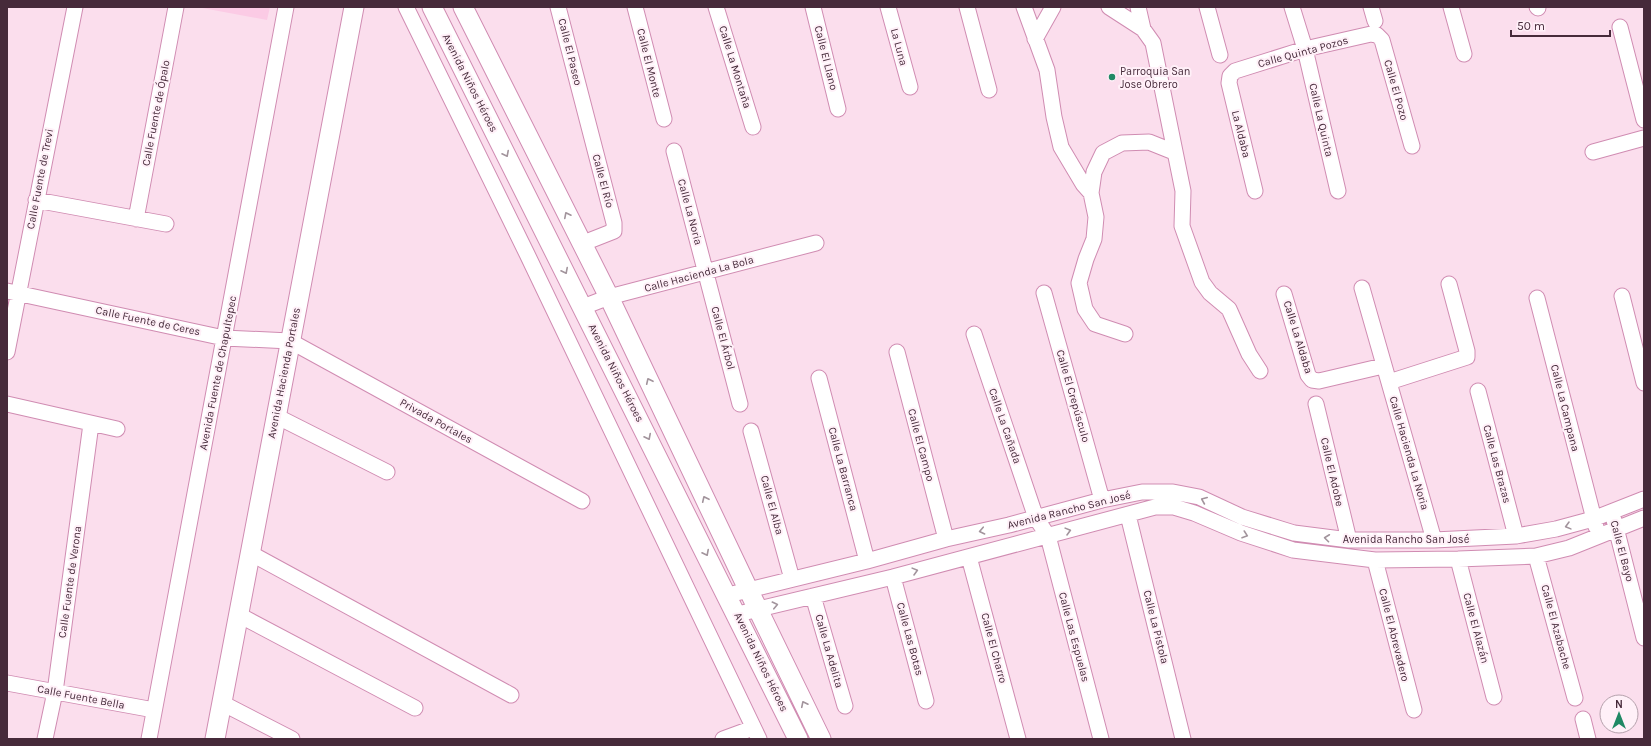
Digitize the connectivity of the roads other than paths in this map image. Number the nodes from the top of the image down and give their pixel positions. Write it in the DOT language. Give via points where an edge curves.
graph roads {
  1 [pos="75,7"];
  2 [pos="176,7"];
  3 [pos="286,7"];
  4 [pos="354,7"];
  5 [pos="406,7"];
  6 [pos="432,7"];
  7 [pos="462,7"];
  8 [pos="558,7"];
  9 [pos="635,7"];
  10 [pos="716,7"];
  11 [pos="813,7"];
  12 [pos="888,7"];
  13 [pos="967,7"];
  14 [pos="1024,7"];
  15 [pos="1053,7"];
  16 [pos="1109,7"];
  17 [pos="1138,7"];
  18 [pos="1207,7"];
  19 [pos="1292,7"];
  20 [pos="1451,7"];
  21 [pos="1375,21"];
  22 [pos="1620,27"];
  23 [pos="1143,29"];
  24 [pos="1035,39"];
  25 [pos="1305,49"];
  26 [pos="1464,54"];
  27 [pos="1220,55"];
  28 [pos="1230,76"];
  29 [pos="910,87"];
  30 [pos="989,90"];
  31 [pos="581,98"];
  32 [pos="838,109"];
  33 [pos="664,118"];
  34 [pos="1644,120"];
  35 [pos="753,127"];
  36 [pos="1644,138"];
  37 [pos="1412,146"];
  38 [pos="674,151"];
  39 [pos="1174,152"];
  40 [pos="1594,152"];
  41 [pos="1338,191"];
  42 [pos="1256,192"];
  43 [pos="1091,193"];
  44 [pos="36,200"];
  45 [pos="136,219"];
  46 [pos="166,224"];
  47 [pos="816,243"];
  48 [pos="581,244"];
  49 [pos="706,272"];
  50 [pos="1449,284"];
  51 [pos="1362,288"];
  52 [pos="12,292"];
  53 [pos="1044,293"];
  54 [pos="1284,294"];
  55 [pos="1622,296"];
  56 [pos="609,297"];
  57 [pos="1537,298"];
  58 [pos="583,307"];
  59 [pos="974,334"];
  60 [pos="1125,334"];
  61 [pos="224,338"];
  62 [pos="290,341"];
  63 [pos="7,352"];
  64 [pos="897,352"];
  65 [pos="1383,366"];
  66 [pos="1260,371"];
  67 [pos="819,378"];
  68 [pos="1389,382"];
  69 [pos="1644,383"];
  70 [pos="1478,391"];
  71 [pos="7,404"];
  72 [pos="740,404"];
  73 [pos="1316,404"];
  74 [pos="276,416"];
  75 [pos="91,424"];
  76 [pos="117,429"];
  77 [pos="751,431"];
  78 [pos="387,472"];
  79 [pos="1644,499"];
  80 [pos="1102,500"];
  81 [pos="582,501"];
  82 [pos="1612,512"];
  83 [pos="1128,515"];
  84 [pos="1036,518"];
  85 [pos="1644,518"];
  86 [pos="1594,519"];
  87 [pos="1617,529"];
  88 [pos="1048,536"];
  89 [pos="1516,536"];
  90 [pos="1598,537"];
  91 [pos="946,539"];
  92 [pos="1349,540"];
  93 [pos="1434,540"];
  94 [pos="250,553"];
  95 [pos="1536,556"];
  96 [pos="969,557"];
  97 [pos="1458,559"];
  98 [pos="1375,560"];
  99 [pos="867,561"];
  100 [pos="893,577"];
  101 [pos="792,579"];
  102 [pos="748,589"];
  103 [pos="728,595"];
  104 [pos="813,596"];
  105 [pos="757,609"];
  106 [pos="738,614"];
  107 [pos="239,615"];
  108 [pos="1644,638"];
  109 [pos="7,683"];
  110 [pos="55,692"];
  111 [pos="511,695"];
  112 [pos="1494,697"];
  113 [pos="1575,698"];
  114 [pos="926,701"];
  115 [pos="222,703"];
  116 [pos="845,706"];
  117 [pos="414,708"];
  118 [pos="154,710"];
  119 [pos="1414,710"];
  120 [pos="1583,719"];
  121 [pos="756,733"];
  122 [pos="45,739"];
  123 [pos="149,739"];
  124 [pos="215,739"];
  125 [pos="292,739"];
  126 [pos="723,739"];
  127 [pos="798,739"];
  128 [pos="822,739"];
  129 [pos="1018,739"];
  130 [pos="1101,739"];
  131 [pos="1183,739"];
  132 [pos="1588,739"];
  1 -- 44 [label="street, Calle Fuente de Trevi"];
  2 -- 45 [label="street, Calle Fuente de Ópalo"];
  3 -- 61 [label="street, Avenida Fuente de Chapultepec"];
  4 -- 62 [label="main road, Avenida Hacienda Portales"];
  5 -- 121 [label="street"];
  6 -- 58 [label="main road, Avenida Niños Héroes, one-way"];
  48 -- 7 [label="main road, Avenida Niños Héroes, one-way"];
  8 -- 31 [label="street, Calle El Paseo"];
  9 -- 33 [label="street, Calle El Monte"];
  10 -- 35 [label="street, Calle La Montaña"];
  11 -- 32 [label="street, Calle El Llano"];
  12 -- 29 [label="street, La Luna"];
  13 -- 30 [label="street"];
  14 -- 24 [label="street"];
  15 -- 24 [label="street"];
  16 -- 23 [label="street"];
  17 -- 23 [label="street"];
  18 -- 27 [label="street"];
  19 -- 25 [label="street, Calle La Quinta"];
  20 -- 26 [label="street"];
  21 -- 25 [label="street, Calle Quinta Pozos" via="1371,34"];
  21 -- 37 [label="street, Calle El Pozo"];
  22 -- 34 [label="street"];
  23 -- 39 [label="street" via="1153,43"];
  24 -- 43 [label="street" via="1047,70 1061,147"];
  25 -- 28 [label="street, Calle Quinta Pozos" via="1235,71"];
  25 -- 41 [label="street, Calle La Quinta"];
  28 -- 42 [label="street, La Aldaba" via="1229,83"];
  31 -- 48 [label="street, Calle El Río" via="614,231"];
  36 -- 40 [label="street"];
  38 -- 49 [label="street, Calle La Noria"];
  39 -- 43 [label="street" via="1149,142 1122,144 1103,153 1094,172"];
  39 -- 66 [label="street" via="1183,191 1182,226 1202,282 1210,293 1229,309"];
  43 -- 60 [label="street" via="1096,217 1094,239 1079,283 1085,309 1095,324"];
  44 -- 45 [label="street"];
  44 -- 52 [label="street, Calle Fuente de Trevi"];
  45 -- 46 [label="street"];
  47 -- 49 [label="street, Calle Hacienda La Bola"];
  48 -- 56 [label="main road, Avenida Niños Héroes"];
  49 -- 56 [label="street, Calle Hacienda La Bola"];
  49 -- 72 [label="street, Calle El Árbol"];
  50 -- 68 [label="street" via="1467,351 1466,357"];
  51 -- 65 [label="street, Calle Hacienda La Noria"];
  52 -- 61 [label="street, Calle Fuente de Ceres"];
  52 -- 63 [label="street, Calle Fuente de Trevi"];
  53 -- 80 [label="street, Calle El Crepúsculo"];
  54 -- 65 [label="street, Calle La Aldaba" via="1308,375 1312,380 1319,381"];
  55 -- 69 [label="street"];
  56 -- 58 [label="street, Calle Hacienda La Bola"];
  102 -- 56 [label="main road, Avenida Niños Héroes, one-way"];
  57 -- 86 [label="street, Calle La Campana"];
  58 -- 103 [label="main road, Avenida Niños Héroes, one-way"];
  59 -- 84 [label="street, Calle La Cañada"];
  61 -- 62 [label="street, Calle Fuente de Ceres"];
  61 -- 118 [label="street, Avenida Fuente de Chapultepec"];
  62 -- 74 [label="main road, Avenida Hacienda Portales"];
  62 -- 81 [label="street, Privada Portales"];
  64 -- 91 [label="street, Calle El Campo"];
  65 -- 68 [label="street, Calle Hacienda La Noria"];
  67 -- 99 [label="street, Calle La Barranca"];
  68 -- 93 [label="street, Calle Hacienda La Noria"];
  70 -- 89 [label="street, Calle Las Brazas"];
  71 -- 75 [label="street"];
  73 -- 92 [label="street, Calle El Adobe"];
  74 -- 78 [label="street"];
  74 -- 94 [label="main road, Avenida Hacienda Portales"];
  75 -- 76 [label="street"];
  75 -- 110 [label="street, Calle Fuente de Verona"];
  77 -- 101 [label="street, Calle El Alba"];
  79 -- 82 [label="street, Avenida Rancho San José"];
  80 -- 84 [label="street, Avenida Rancho San José"];
  92 -- 80 [label="street, Avenida Rancho San José, one-way" via="1294,533 1242,517 1199,497 1173,492 1142,492"];
  82 -- 86 [label="street, Avenida Rancho San José"];
  82 -- 87 [label="street, Calle El Bayo"];
  88 -- 83 [label="street, Avenida Rancho San José, one-way"];
  83 -- 98 [label="street, Avenida Rancho San José, one-way" via="1155,507 1174,507 1293,550"];
  83 -- 131 [label="street, Calle La Pistola"];
  84 -- 88 [label="street, Calle La Cañada"];
  84 -- 91 [label="street, Avenida Rancho San José, one-way"];
  85 -- 87 [label="street, Avenida Rancho San José"];
  86 -- 89 [label="street, Avenida Rancho San José, one-way"];
  86 -- 90 [label="street, Calle La Campana"];
  87 -- 90 [label="street, Avenida Rancho San José"];
  87 -- 108 [label="street, Calle El Bayo"];
  88 -- 96 [label="street, Avenida Rancho San José"];
  88 -- 130 [label="street, Calle Las Espuelas"];
  89 -- 93 [label="street, Avenida Rancho San José"];
  90 -- 95 [label="street, Avenida Rancho San José" via="1569,548"];
  91 -- 99 [label="street, Avenida Rancho San José"];
  92 -- 93 [label="street, Avenida Rancho San José"];
  94 -- 107 [label="main road, Avenida Hacienda Portales"];
  94 -- 111 [label="street"];
  95 -- 97 [label="street, Avenida Rancho San José"];
  95 -- 113 [label="street, Calle El Azabache"];
  100 -- 96 [label="street, Avenida Rancho San José, one-way"];
  96 -- 129 [label="street, Calle El Charro"];
  97 -- 98 [label="street, Avenida Rancho San José"];
  97 -- 112 [label="street, Calle El Alazán"];
  98 -- 119 [label="street, Calle El Abrevadero"];
  99 -- 101 [label="street, Avenida Rancho San José"];
  100 -- 104 [label="street, Avenida Rancho San José"];
  100 -- 114 [label="street, Calle Las Botas"];
  101 -- 102 [label="street, Avenida Rancho San José"];
  102 -- 103 [label="street, Avenida Rancho San José"];
  102 -- 105 [label="main road, Avenida Niños Héroes"];
  103 -- 106 [label="main road, Avenida Niños Héroes"];
  105 -- 104 [label="street, Avenida Rancho San José, one-way"];
  104 -- 116 [label="street, Calle La Adelita"];
  105 -- 106 [label="street, Avenida Rancho San José"];
  128 -- 105 [label="main road, Avenida Niños Héroes, one-way"];
  106 -- 127 [label="main road, Avenida Niños Héroes"];
  107 -- 115 [label="main road, Avenida Hacienda Portales"];
  107 -- 117 [label="street"];
  109 -- 110 [label="street, Calle Fuente Bella"];
  110 -- 118 [label="street, Calle Fuente Bella"];
  110 -- 122 [label="street, Calle Fuente de Verona"];
  115 -- 124 [label="main road, Avenida Hacienda Portales"];
  115 -- 125 [label="street"];
  118 -- 123 [label="street, Avenida Fuente de Chapultepec"];
  120 -- 132 [label="street"];
  121 -- 126 [label="street"];
}
